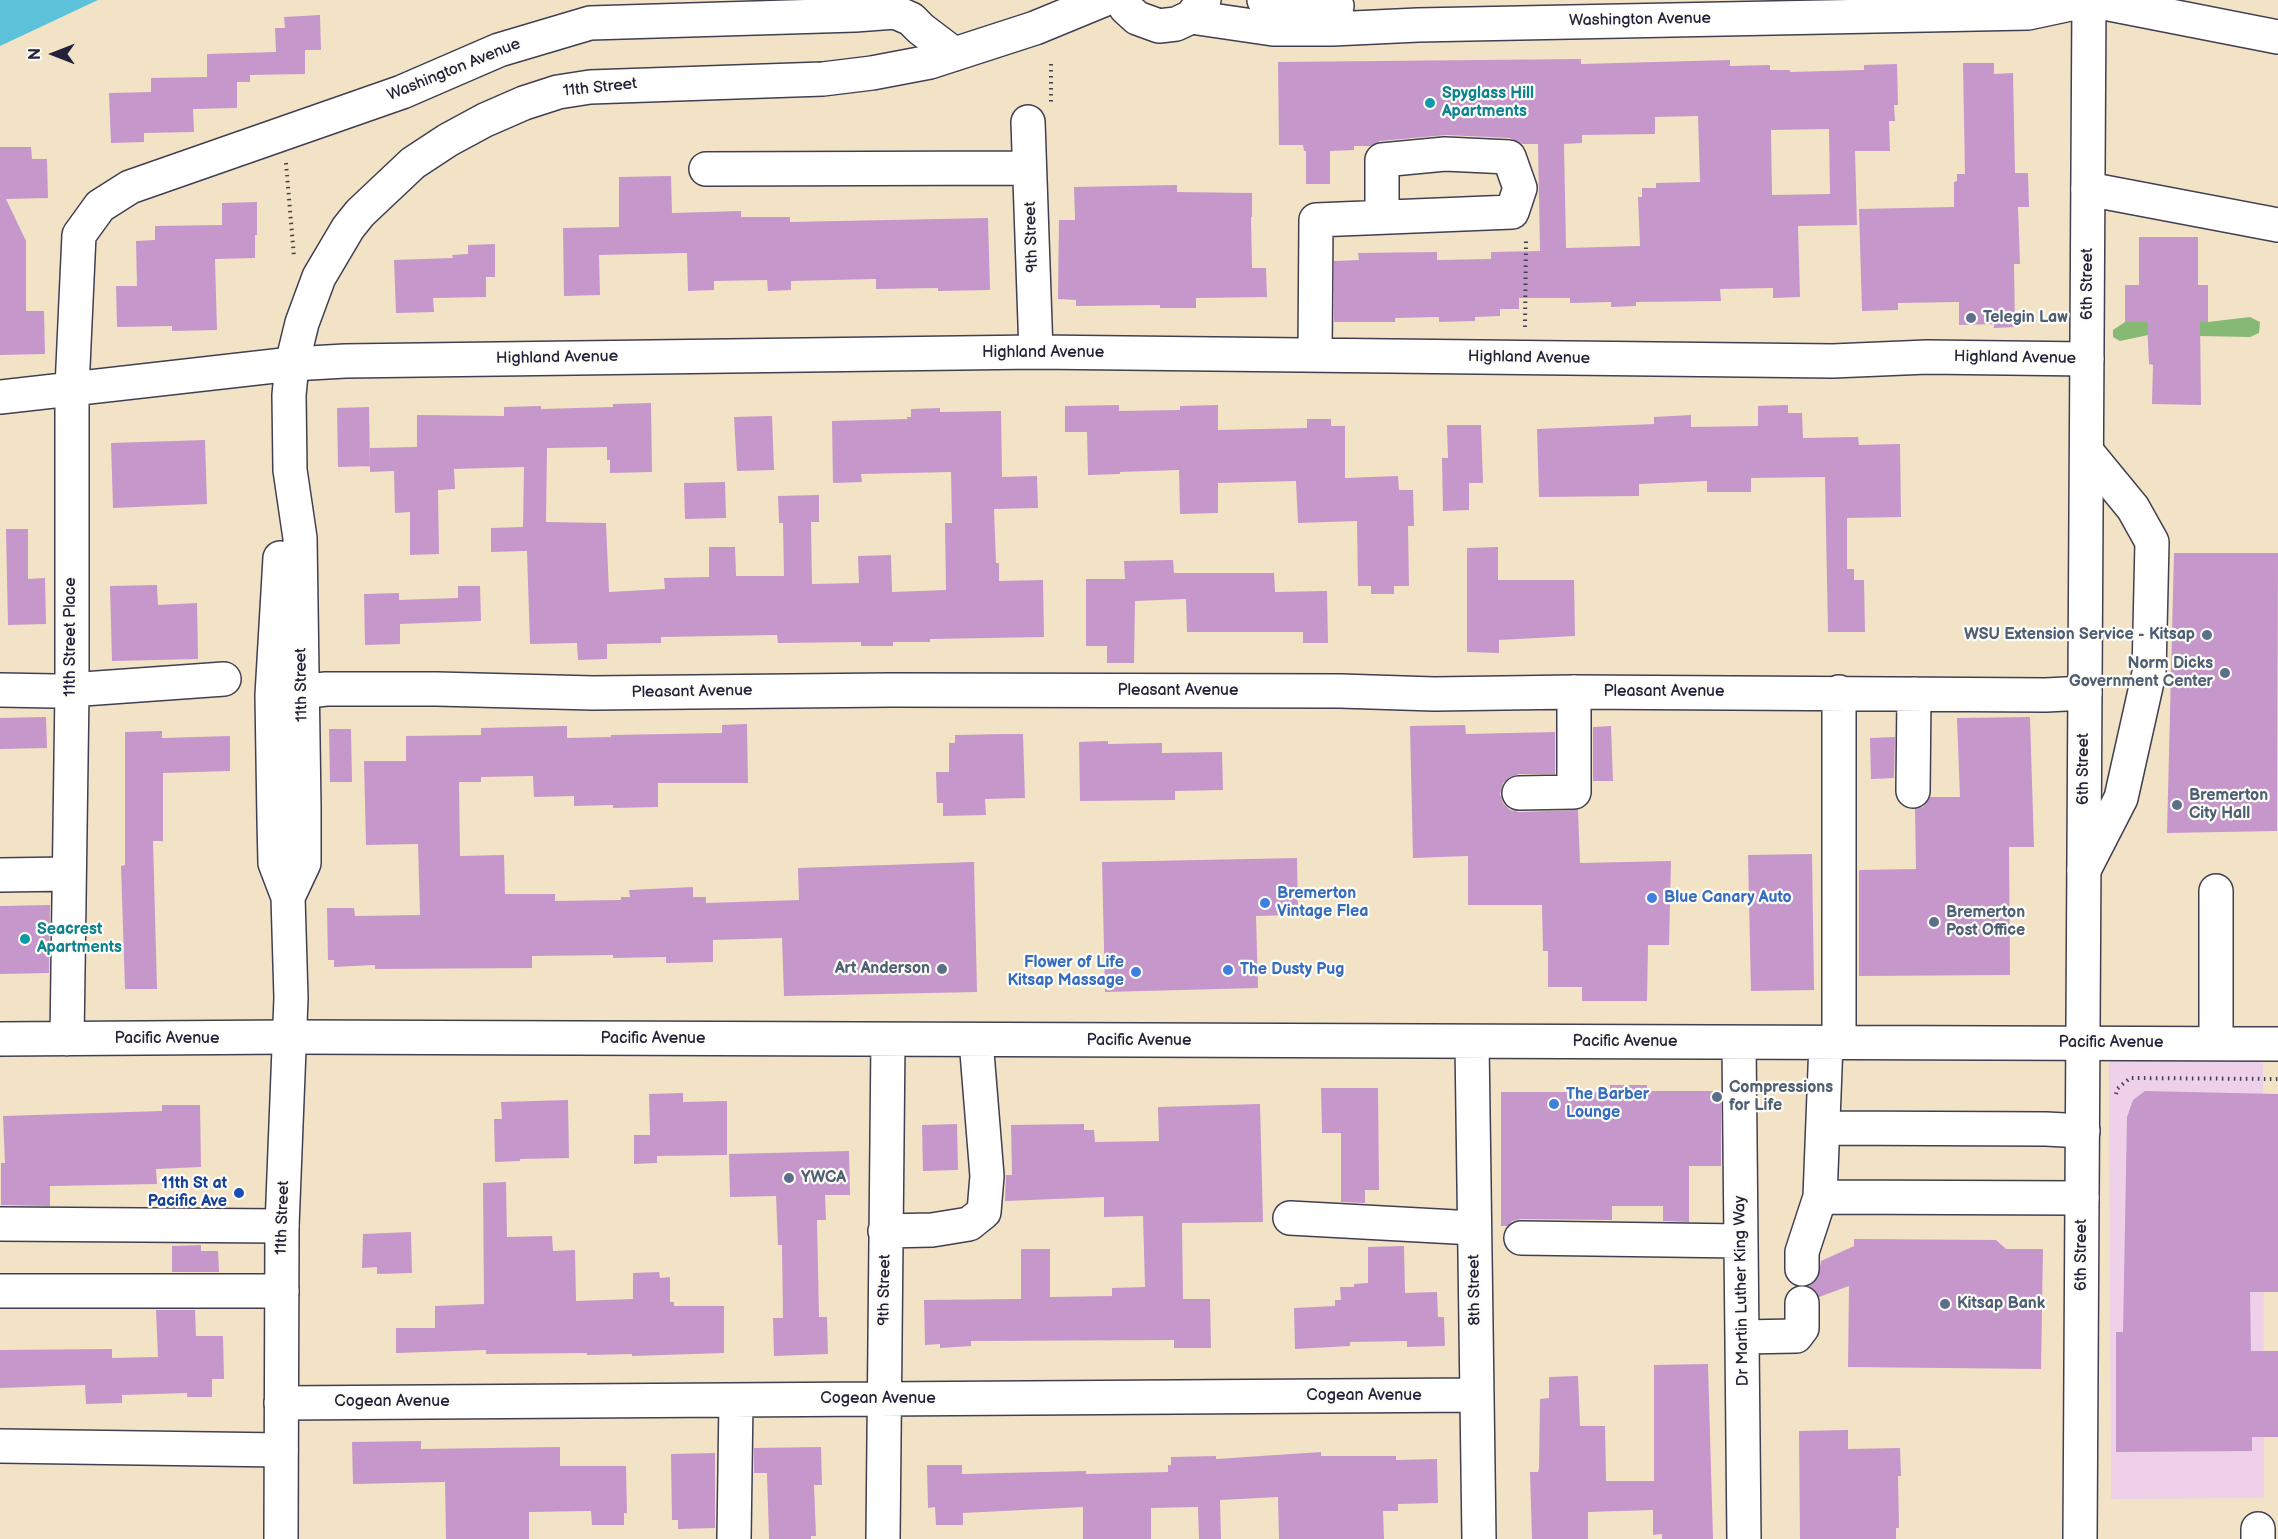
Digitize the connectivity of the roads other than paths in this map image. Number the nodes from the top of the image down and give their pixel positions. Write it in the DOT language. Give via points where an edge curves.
graph roads {
  1 [pos="1103,0"];
  2 [pos="1122,0"];
  3 [pos="1264,0"];
  4 [pos="1518,0"];
  5 [pos="2089,0"];
  6 [pos="1198,8"];
  7 [pos="2278,37"];
  8 [pos="954,54"];
  9 [pos="1040,115"];
  10 [pos="1029,168"];
  11 [pos="706,169"];
  12 [pos="2088,189"];
  13 [pos="1382,217"];
  14 [pos="2278,225"];
  15 [pos="79,235"];
  16 [pos="1036,352"];
  17 [pos="1315,355"];
  18 [pos="2088,359"];
  19 [pos="292,364"];
  20 [pos="72,388"];
  21 [pos="0,397"];
  22 [pos="2088,452"];
  23 [pos="224,680"];
  24 [pos="0,690"];
  25 [pos="72,690"];
  26 [pos="1574,692"];
  27 [pos="1839,692"];
  28 [pos="2085,693"];
  29 [pos="287,694"];
  30 [pos="1914,694"];
  31 [pos="1913,791"];
  32 [pos="1519,793"];
  33 [pos="2084,870"];
  34 [pos="69,874"];
  35 [pos="0,875"];
  36 [pos="2216,891"];
  37 [pos="291,1037"];
  38 [pos="0,1039"];
  39 [pos="67,1039"];
  40 [pos="888,1040"];
  41 [pos="976,1040"];
  42 [pos="1473,1042"];
  43 [pos="1739,1042"];
  44 [pos="1833,1043"];
  45 [pos="2083,1044"];
  46 [pos="2216,1044"];
  47 [pos="2278,1044"];
  48 [pos="1823,1128"];
  49 [pos="2083,1131"];
  50 [pos="1820,1197"];
  51 [pos="2082,1198"];
  52 [pos="1290,1218"];
  53 [pos="0,1224"];
  54 [pos="282,1226"];
  55 [pos="1474,1228"];
  56 [pos="885,1231"];
  57 [pos="1521,1238"];
  58 [pos="1741,1241"];
  59 [pos="1802,1269"];
  60 [pos="0,1291"];
  61 [pos="282,1291"];
  62 [pos="1802,1303"];
  63 [pos="1742,1336"];
  64 [pos="1476,1395"];
  65 [pos="884,1399"];
  66 [pos="736,1400"];
  67 [pos="280,1403"];
  68 [pos="0,1446"];
  69 [pos="280,1450"];
  70 [pos="280,1539"];
  71 [pos="734,1539"];
  72 [pos="883,1539"];
  73 [pos="1479,1539"];
  74 [pos="1744,1539"];
  75 [pos="2080,1539"];
  1 -- 8 [label="street, 11th Street" via="1035,28"];
  2 -- 6 [label="street" via="1137,18 1159,26 1176,24"];
  3 -- 4 [label="street" via="1297,7"];
  5 -- 6 [label="street, Washington Avenue" via="2028,13 1332,29 1273,29"];
  5 -- 7 [label="street, Washington Avenue"];
  5 -- 12 [label="street, 6th Street"];
  8 -- 15 [label="street, Washington Avenue" via="911,18 895,12 590,23 499,50 402,92 130,187 100,206"];
  8 -- 19 [label="street, 11th Street" via="930,62 823,79 590,87 558,92 485,120 412,163 348,228 312,291"];
  9 -- 10 [label="street, 9th Street"];
  10 -- 11 [label="street"];
  10 -- 16 [label="street, 9th Street"];
  12 -- 14 [label="street"];
  12 -- 18 [label="street, 6th Street"];
  13 -- 13 [label="street" via="1512,212 1520,188 1509,157 1445,154 1382,160"];
  13 -- 17 [label="street" via="1316,220"];
  15 -- 20 [label="street, 11th Street Place"];
  16 -- 17 [label="street, Highland Avenue"];
  16 -- 19 [label="street, Highland Avenue"];
  17 -- 18 [label="street, Highland Avenue" via="1833,361 1927,357"];
  18 -- 22 [label="street, 6th Street"];
  19 -- 20 [label="street, Highland Avenue"];
  19 -- 29 [label="street, 11th Street" via="290,470 300,538"];
  20 -- 21 [label="street, Highland Avenue"];
  20 -- 25 [label="street, 11th Street Place"];
  22 -- 28 [label="street, 6th Street"];
  22 -- 33 [label="street" via="2133,508 2152,542 2149,673 2121,798"];
  23 -- 25 [label="street"];
  24 -- 25 [label="street"];
  25 -- 34 [label="street, 11th Street Place"];
  26 -- 27 [label="street, Pleasant Avenue"];
  26 -- 29 [label="street, Pleasant Avenue" via="593,693 326,689"];
  26 -- 32 [label="street" via="1574,792"];
  27 -- 30 [label="street, Pleasant Avenue"];
  27 -- 44 [label="street"];
  28 -- 30 [label="street, Pleasant Avenue"];
  28 -- 33 [label="street, 6th Street"];
  29 -- 37 [label="street, 11th Street" via="304,863 288,897"];
  30 -- 31 [label="street"];
  33 -- 45 [label="street, 6th Street"];
  34 -- 35 [label="street"];
  34 -- 39 [label="street, 11th Street Place"];
  36 -- 46 [label="street"];
  37 -- 39 [label="street, Pacific Avenue"];
  37 -- 40 [label="street, Pacific Avenue"];
  37 -- 54 [label="street, 11th Street"];
  38 -- 39 [label="street, Pacific Avenue"];
  40 -- 41 [label="street, Pacific Avenue"];
  40 -- 56 [label="street, 9th Street"];
  41 -- 42 [label="street, Pacific Avenue"];
  41 -- 56 [label="street" via="987,1176 984,1212 969,1224"];
  42 -- 43 [label="street, Pacific Avenue"];
  42 -- 55 [label="street, 8th Street"];
  43 -- 44 [label="street, Pacific Avenue"];
  43 -- 58 [label="street, Dr Martin Luther King Way"];
  44 -- 45 [label="street, Pacific Avenue"];
  44 -- 48 [label="street"];
  45 -- 46 [label="street, Pacific Avenue"];
  45 -- 49 [label="street, 6th Street"];
  46 -- 47 [label="street, Pacific Avenue"];
  48 -- 49 [label="street"];
  48 -- 50 [label="street"];
  49 -- 51 [label="street, 6th Street"];
  50 -- 51 [label="street"];
  50 -- 59 [label="street" via="1802,1252"];
  51 -- 75 [label="street, 6th Street"];
  52 -- 55 [label="street"];
  53 -- 54 [label="street"];
  54 -- 61 [label="street, 11th Street"];
  55 -- 64 [label="street, 8th Street"];
  56 -- 65 [label="street, 9th Street"];
  57 -- 58 [label="street"];
  58 -- 63 [label="street, Dr Martin Luther King Way"];
  60 -- 61 [label="street"];
  61 -- 67 [label="street, 11th Street"];
  62 -- 63 [label="street" via="1802,1328 1796,1336"];
  63 -- 74 [label="street, Dr Martin Luther King Way"];
  64 -- 65 [label="street, Cogean Avenue"];
  64 -- 73 [label="street, 8th Street"];
  65 -- 66 [label="street, Cogean Avenue"];
  65 -- 72 [label="street, 9th Street"];
  66 -- 67 [label="street, Cogean Avenue"];
  66 -- 71 [label="street"];
  67 -- 69 [label="street, 11th Street"];
  68 -- 69 [label="street"];
  69 -- 70 [label="street, 11th Street"];
}
